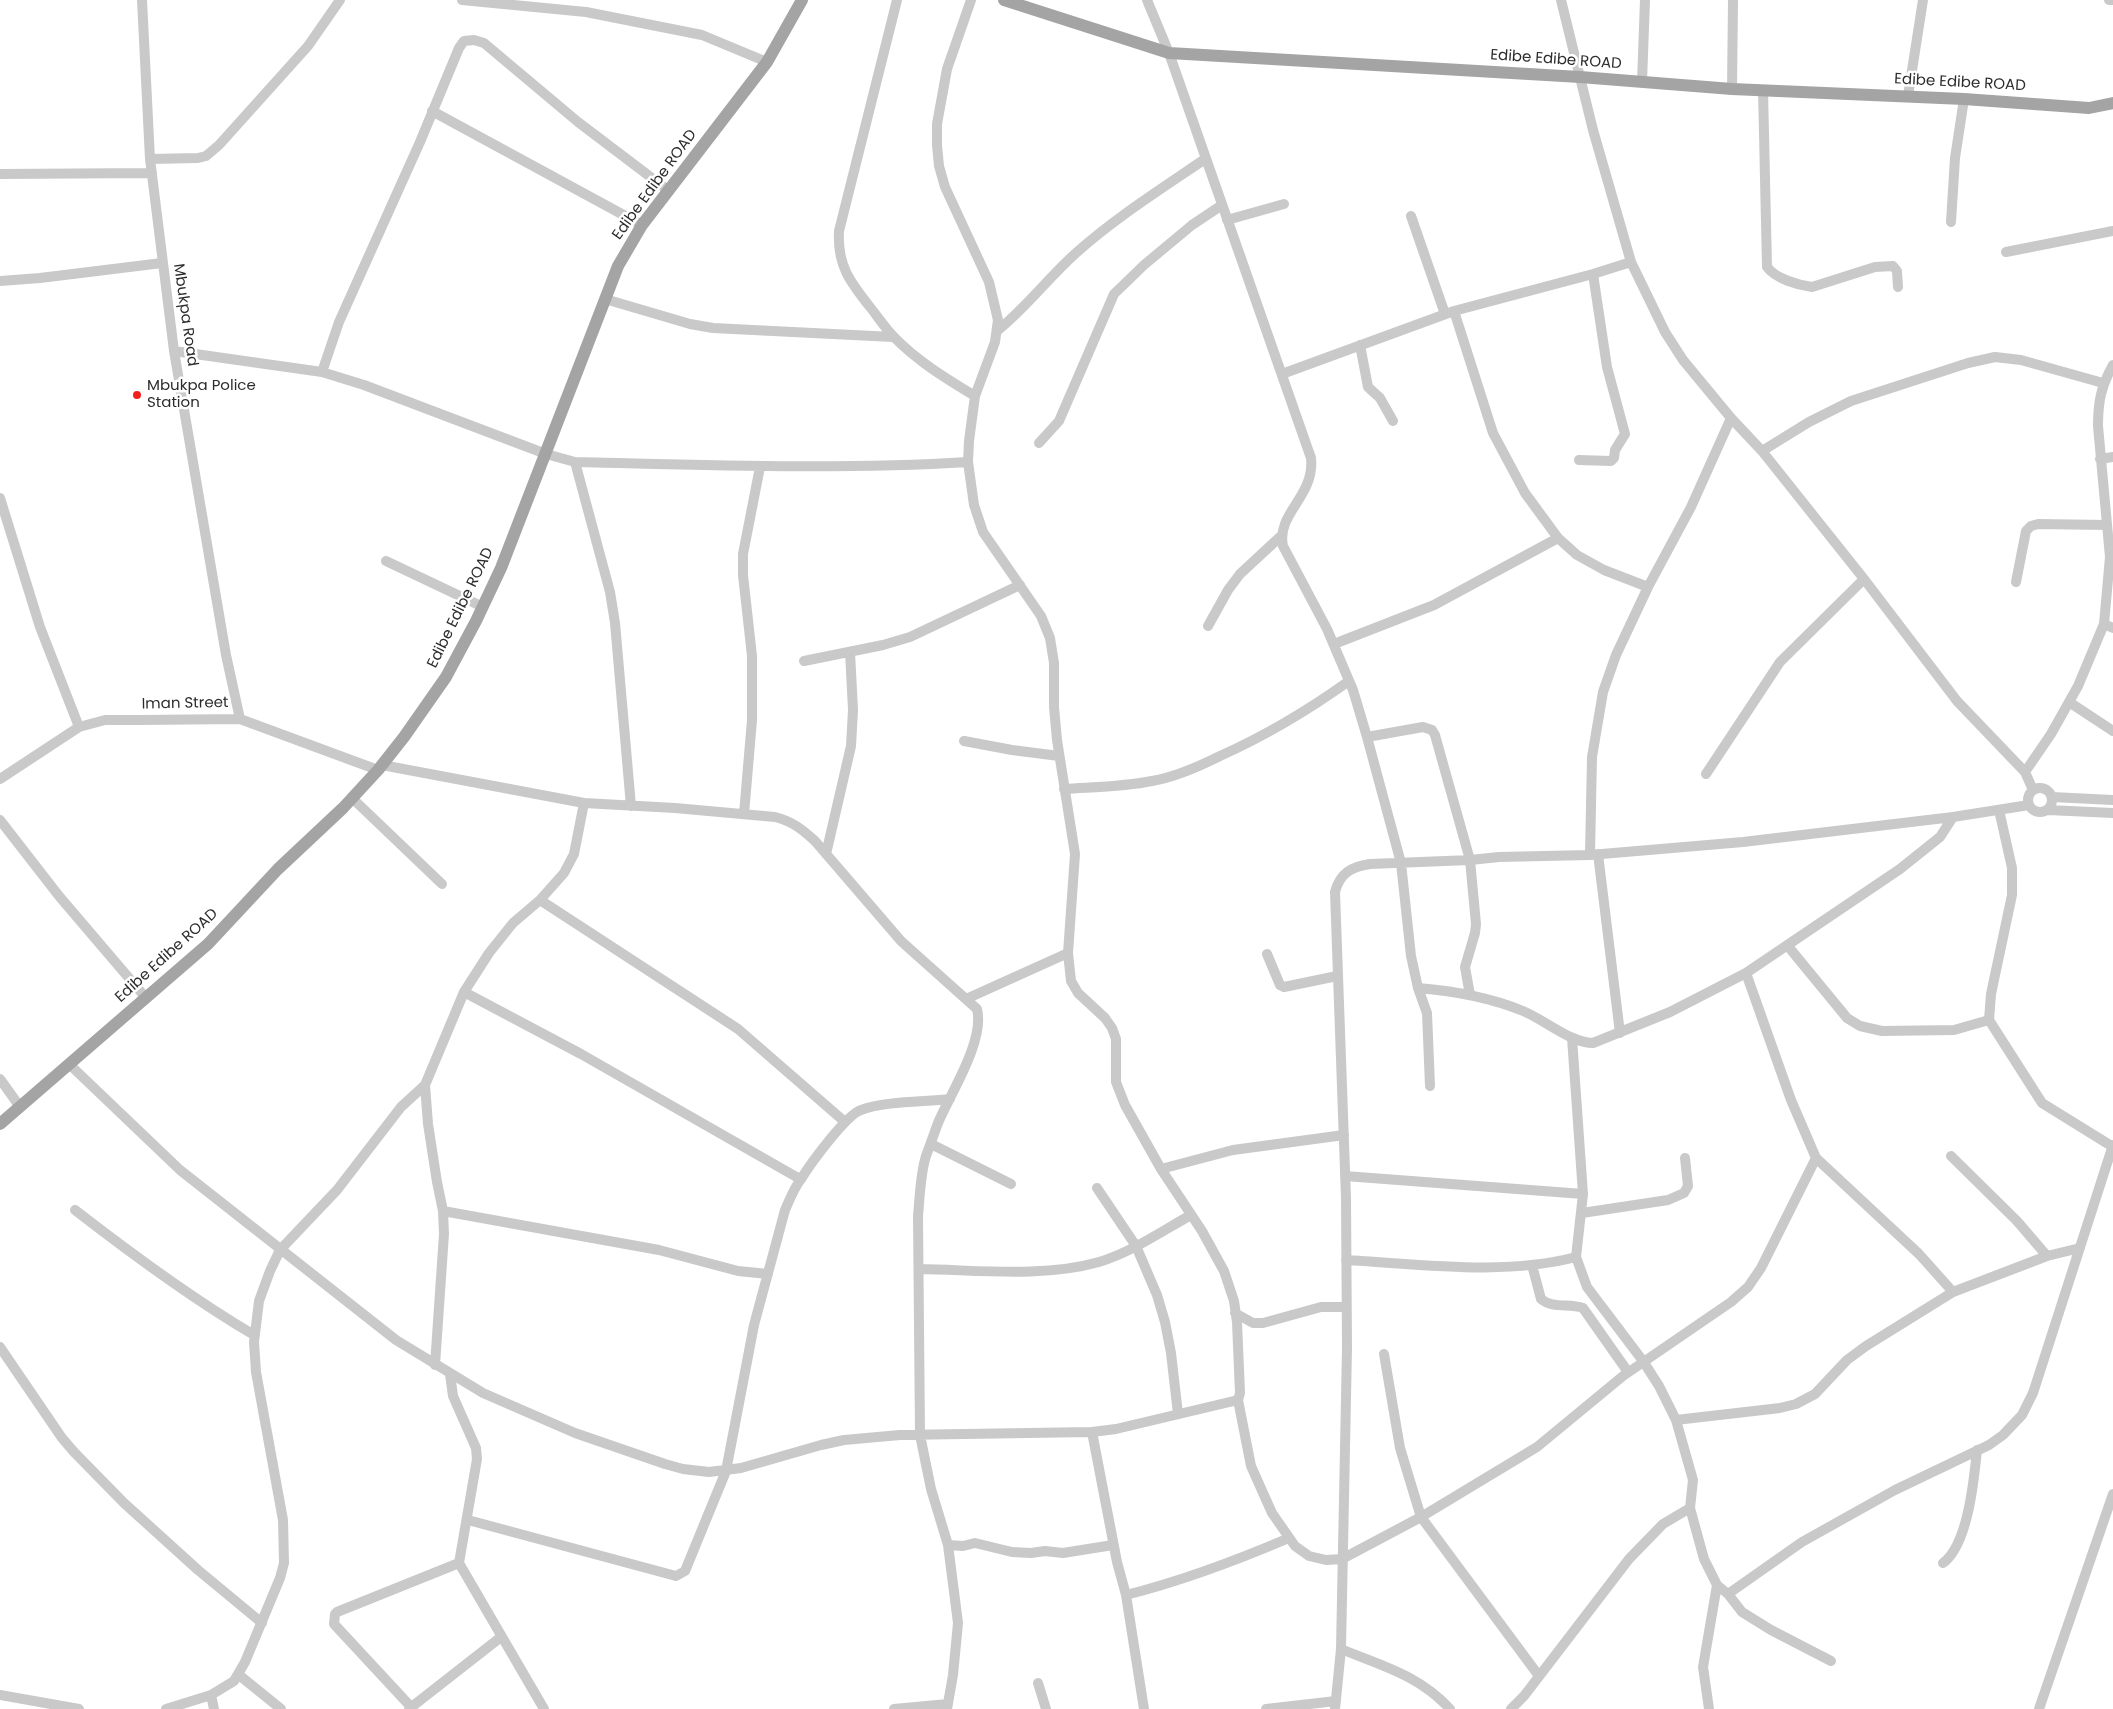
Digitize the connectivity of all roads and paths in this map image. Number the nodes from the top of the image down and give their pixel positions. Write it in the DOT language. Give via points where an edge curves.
graph roads {
  1 [pos="142,0"];
  2 [pos="340,0"];
  3 [pos="462,0"];
  4 [pos="802,0"];
  5 [pos="897,0"];
  6 [pos="971,0"];
  7 [pos="1004,0"];
  8 [pos="1147,0"];
  9 [pos="1561,0"];
  10 [pos="1645,0"];
  11 [pos="1733,0"];
  12 [pos="1924,0"];
  13 [pos="2109,0"];
  14 [pos="2113,0"];
  15 [pos="1169,53"];
  16 [pos="767,62"];
  17 [pos="1580,77"];
  18 [pos="1642,82"];
  19 [pos="1732,89"];
  20 [pos="1763,90"];
  21 [pos="1908,96"];
  22 [pos="1964,99"];
  23 [pos="2113,103"];
  24 [pos="432,111"];
  25 [pos="150,158"];
  26 [pos="1206,159"];
  27 [pos="152,173"];
  28 [pos="0,174"];
  29 [pos="669,191"];
  30 [pos="1284,204"];
  31 [pos="1222,205"];
  32 [pos="1411,216"];
  33 [pos="1227,220"];
  34 [pos="1951,222"];
  35 [pos="642,225"];
  36 [pos="2113,231"];
  37 [pos="2006,252"];
  38 [pos="1631,262"];
  39 [pos="162,263"];
  40 [pos="1593,274"];
  41 [pos="0,281"];
  42 [pos="1898,287"];
  43 [pos="605,299"];
  44 [pos="1449,312"];
  45 [pos="997,331"];
  46 [pos="893,337"];
  47 [pos="1360,345"];
  48 [pos="174,351"];
  49 [pos="2113,365"];
  50 [pos="322,372"];
  51 [pos="1282,374"];
  52 [pos="2103,383"];
  53 [pos="975,396"];
  54 [pos="1731,418"];
  55 [pos="1393,421"];
  56 [pos="1039,443"];
  57 [pos="1762,451"];
  58 [pos="546,454"];
  59 [pos="2113,458"];
  60 [pos="2100,459"];
  61 [pos="1579,460"];
  62 [pos="575,462"];
  63 [pos="968,462"];
  64 [pos="760,467"];
  65 [pos="0,498"];
  66 [pos="2109,503"];
  67 [pos="2107,525"];
  68 [pos="10,533"];
  69 [pos="1281,536"];
  70 [pos="0,537"];
  71 [pos="1558,538"];
  72 [pos="386,560"];
  73 [pos="1864,579"];
  74 [pos="2016,582"];
  75 [pos="1020,585"];
  76 [pos="1648,587"];
  77 [pos="483,608"];
  78 [pos="1208,626"];
  79 [pos="2108,626"];
  80 [pos="1334,644"];
  81 [pos="850,652"];
  82 [pos="804,661"];
  83 [pos="1349,681"];
  84 [pos="2069,702"];
  85 [pos="240,719"];
  86 [pos="79,727"];
  87 [pos="2113,730"];
  88 [pos="1367,737"];
  89 [pos="964,741"];
  90 [pos="1059,756"];
  91 [pos="380,767"];
  92 [pos="2025,772"];
  93 [pos="1706,774"];
  94 [pos="0,779"];
  95 [pos="1064,789"];
  96 [pos="2033,790"];
  97 [pos="2052,796"];
  98 [pos="352,798"];
  99 [pos="2113,800"];
  100 [pos="584,803"];
  101 [pos="2029,805"];
  102 [pos="631,806"];
  103 [pos="1999,810"];
  104 [pos="2048,810"];
  105 [pos="2113,813"];
  106 [pos="744,814"];
  107 [pos="1953,817"];
  108 [pos="0,820"];
  109 [pos="826,854"];
  110 [pos="1594,855"];
  111 [pos="1470,860"];
  112 [pos="1401,862"];
  113 [pos="442,884"];
  114 [pos="540,900"];
  115 [pos="1787,945"];
  116 [pos="1068,953"];
  117 [pos="1267,954"];
  118 [pos="1746,973"];
  119 [pos="1337,976"];
  120 [pos="1418,988"];
  121 [pos="464,992"];
  122 [pos="1470,995"];
  123 [pos="146,998"];
  124 [pos="966,999"];
  125 [pos="1989,1020"];
  126 [pos="1620,1033"];
  127 [pos="1572,1038"];
  128 [pos="70,1064"];
  129 [pos="0,1079"];
  130 [pos="425,1085"];
  131 [pos="1430,1086"];
  132 [pos="950,1099"];
  133 [pos="20,1107"];
  134 [pos="845,1122"];
  135 [pos="0,1124"];
  136 [pos="1344,1135"];
  137 [pos="931,1144"];
  138 [pos="2113,1146"];
  139 [pos="1951,1156"];
  140 [pos="1684,1158"];
  141 [pos="1816,1158"];
  142 [pos="1161,1169"];
  143 [pos="1345,1176"];
  144 [pos="800,1179"];
  145 [pos="1011,1184"];
  146 [pos="1097,1188"];
  147 [pos="1583,1194"];
  148 [pos="75,1210"];
  149 [pos="444,1211"];
  150 [pos="1582,1213"];
  151 [pos="1191,1215"];
  152 [pos="1136,1246"];
  153 [pos="2080,1248"];
  154 [pos="280,1250"];
  155 [pos="1576,1256"];
  156 [pos="2047,1256"];
  157 [pos="1346,1260"];
  158 [pos="1532,1265"];
  159 [pos="920,1269"];
  160 [pos="768,1274"];
  161 [pos="1953,1292"];
  162 [pos="1346,1307"];
  163 [pos="1236,1313"];
  164 [pos="254,1335"];
  165 [pos="0,1347"];
  166 [pos="1384,1354"];
  167 [pos="1642,1361"];
  168 [pos="435,1365"];
  169 [pos="1628,1372"];
  170 [pos="450,1374"];
  171 [pos="1238,1400"];
  172 [pos="1178,1414"];
  173 [pos="1676,1420"];
  174 [pos="1092,1432"];
  175 [pos="920,1435"];
  176 [pos="1977,1450"];
  177 [pos="726,1471"];
  178 [pos="2113,1494"];
  179 [pos="1690,1508"];
  180 [pos="1421,1517"];
  181 [pos="468,1520"];
  182 [pos="1289,1538"];
  183 [pos="948,1545"];
  184 [pos="1113,1545"];
  185 [pos="1342,1560"];
  186 [pos="459,1563"];
  187 [pos="1943,1564"];
  188 [pos="1717,1585"];
  189 [pos="1728,1594"];
  190 [pos="1126,1595"];
  191 [pos="262,1623"];
  192 [pos="501,1637"];
  193 [pos="1341,1649"];
  194 [pos="1831,1661"];
  195 [pos="239,1675"];
  196 [pos="1539,1676"];
  197 [pos="1038,1683"];
  198 [pos="0,1695"];
  199 [pos="211,1695"];
  200 [pos="1335,1705"];
  201 [pos="947,1707"];
  202 [pos="410,1708"];
  203 [pos="79,1709"];
  204 [pos="166,1709"];
  205 [pos="214,1709"];
  206 [pos="281,1709"];
  207 [pos="544,1709"];
  208 [pos="894,1709"];
  209 [pos="1046,1709"];
  210 [pos="1144,1709"];
  211 [pos="1266,1709"];
  212 [pos="1450,1709"];
  213 [pos="1511,1709"];
  214 [pos="1709,1709"];
  215 [pos="2039,1709"];
  1 -- 25 [label="street, Mbukpa Road"];
  2 -- 25 [label="street" via="308,46 206,156"];
  3 -- 16 [label="street" via="586,12 702,35"];
  4 -- 16 [label="main road, Edibe Edibe ROAD"];
  5 -- 46 [label="street" via="838,242 842,266 850,281"];
  6 -- 45 [label="street" via="947,69 937,124 937,145 945,187 994,296"];
  7 -- 15 [label="main road, Edibe Edibe ROAD"];
  8 -- 15 [label="street"];
  9 -- 17 [label="street"];
  10 -- 18 [label="street"];
  11 -- 19 [label="street"];
  12 -- 21 [label="street"];
  13 -- 14 [label="street"];
  15 -- 17 [label="main road, Edibe Edibe ROAD"];
  15 -- 26 [label="street"];
  16 -- 29 [label="main road, Edibe Edibe ROAD"];
  17 -- 18 [label="main road, Edibe Edibe ROAD"];
  17 -- 38 [label="street"];
  18 -- 19 [label="main road, Edibe Edibe ROAD"];
  19 -- 20 [label="main road, Edibe Edibe ROAD"];
  20 -- 21 [label="main road, Edibe Edibe ROAD"];
  20 -- 42 [label="street" via="1767,267 1779,276 1812,286 1875,267 1893,266 1897,270"];
  21 -- 22 [label="main road, Edibe Edibe ROAD"];
  22 -- 23 [label="main road, Edibe Edibe ROAD" via="2089,108"];
  22 -- 34 [label="street" via="1955,158"];
  24 -- 29 [label="street" via="464,41 484,43 578,122"];
  24 -- 35 [label="street"];
  24 -- 50 [label="street" via="339,322"];
  25 -- 27 [label="street, Mbukpa Road"];
  26 -- 31 [label="street"];
  26 -- 45 [label="street" via="1090,240"];
  27 -- 28 [label="street"];
  27 -- 39 [label="street, Mbukpa Road"];
  29 -- 35 [label="main road, Edibe Edibe ROAD"];
  30 -- 33 [label="street"];
  31 -- 33 [label="street"];
  31 -- 56 [label="street" via="1192,225 1114,294 1060,420"];
  32 -- 44 [label="street"];
  33 -- 51 [label="street"];
  35 -- 43 [label="main road, Edibe Edibe ROAD" via="618,266"];
  36 -- 37 [label="street"];
  38 -- 40 [label="street"];
  38 -- 54 [label="street" via="1665,332 1683,360"];
  39 -- 41 [label="street"];
  39 -- 48 [label="street, Mbukpa Road"];
  40 -- 44 [label="street"];
  40 -- 61 [label="street" via="1607,367 1625,434 1611,461"];
  43 -- 46 [label="street" via="713,328"];
  43 -- 58 [label="main road, Edibe Edibe ROAD"];
  44 -- 47 [label="street"];
  44 -- 71 [label="street" via="1493,433 1525,493"];
  45 -- 53 [label="street"];
  46 -- 53 [label="street" via="942,376"];
  47 -- 51 [label="street"];
  47 -- 55 [label="street" via="1368,387 1380,398"];
  48 -- 50 [label="street"];
  48 -- 85 [label="street, Mbukpa Road"];
  49 -- 52 [label="street"];
  50 -- 58 [label="street"];
  51 -- 69 [label="street" via="1303,432 1312,470 1306,489 1285,522"];
  52 -- 57 [label="street" via="2009,357 1995,357 1850,401"];
  52 -- 60 [label="street" via="2098,407"];
  53 -- 63 [label="street"];
  54 -- 57 [label="street"];
  54 -- 76 [label="street" via="1691,506"];
  57 -- 73 [label="street"];
  58 -- 62 [label="street"];
  58 -- 77 [label="main road, Edibe Edibe ROAD"];
  59 -- 60 [label="street"];
  60 -- 66 [label="street"];
  62 -- 64 [label="street"];
  62 -- 102 [label="street" via="614,616"];
  63 -- 64 [label="street"];
  63 -- 75 [label="street" via="980,526"];
  64 -- 106 [label="street" via="743,554 752,656 752,720"];
  65 -- 68 [label="street"];
  66 -- 67 [label="street"];
  67 -- 74 [label="street" via="2031,526 2026,531"];
  67 -- 79 [label="street" via="2110,557"];
  68 -- 70 [label="street"];
  68 -- 86 [label="street" via="40,628"];
  69 -- 78 [label="street" via="1240,574"];
  69 -- 80 [label="street" via="1283,546"];
  71 -- 76 [label="street" via="1578,555 1604,570"];
  71 -- 80 [label="street" via="1434,605"];
  72 -- 77 [label="street"];
  73 -- 92 [label="street" via="1957,701"];
  73 -- 93 [label="street" via="1780,662"];
  75 -- 81 [label="street" via="910,637"];
  75 -- 90 [label="street" via="1050,638"];
  76 -- 110 [label="street" via="1616,656 1604,692 1592,757"];
  77 -- 91 [label="main road, Edibe Edibe ROAD" via="446,677"];
  79 -- 84 [label="street"];
  80 -- 83 [label="street"];
  81 -- 82 [label="street"];
  81 -- 109 [label="street" via="851,746"];
  83 -- 88 [label="street"];
  83 -- 95 [label="street" via="1303,714 1185,772 1152,781"];
  84 -- 87 [label="street"];
  84 -- 92 [label="street"];
  85 -- 86 [label="street, Iman Street" via="105,720"];
  85 -- 91 [label="street, Iman Street"];
  86 -- 94 [label="street, Iman Street"];
  88 -- 111 [label="street" via="1423,727 1432,730"];
  88 -- 112 [label="street"];
  89 -- 90 [label="street"];
  90 -- 95 [label="street"];
  91 -- 98 [label="main road, Edibe Edibe ROAD"];
  91 -- 100 [label="street, Iman Street"];
  92 -- 96 [label="street"];
  95 -- 116 [label="street" via="1076,854"];
  96 -- 97 [label="street" via="2046,789"];
  96 -- 101 [label="street" via="2029,795"];
  97 -- 99 [label="street"];
  97 -- 104 [label="street"];
  98 -- 113 [label="street"];
  98 -- 123 [label="main road, Edibe Edibe ROAD" via="278,869 208,944"];
  100 -- 102 [label="street, Iman Street"];
  100 -- 114 [label="street" via="574,854 564,873"];
  101 -- 103 [label="street"];
  101 -- 104 [label="street" via="2037,812"];
  102 -- 106 [label="street, Iman Street"];
  103 -- 107 [label="street"];
  103 -- 125 [label="street" via="2011,862 2012,895"];
  104 -- 105 [label="street"];
  106 -- 109 [label="street, Iman Street" via="787,820"];
  107 -- 110 [label="street" via="1743,842"];
  107 -- 115 [label="street" via="1940,838 1900,869"];
  108 -- 123 [label="street" via="59,896"];
  109 -- 124 [label="street, Iman Street" via="901,941"];
  110 -- 111 [label="street"];
  110 -- 126 [label="street"];
  111 -- 112 [label="street"];
  111 -- 122 [label="street" via="1476,924 1464,967"];
  112 -- 119 [label="street" via="1355,867 1342,874 1335,892"];
  112 -- 120 [label="street" via="1411,956"];
  114 -- 121 [label="street" via="513,923"];
  114 -- 134 [label="street" via="738,1029"];
  115 -- 118 [label="street"];
  115 -- 125 [label="street" via="1846,1018 1860,1026 1882,1031 1954,1030"];
  116 -- 124 [label="street"];
  116 -- 142 [label="street" via="1068,969 1074,987 1112,1028 1116,1039 1118,1090"];
  117 -- 119 [label="street" via="1280,985 1284,987"];
  118 -- 126 [label="street" via="1670,1012"];
  118 -- 141 [label="street" via="1791,1100"];
  119 -- 136 [label="street"];
  120 -- 122 [label="street"];
  120 -- 131 [label="street" via="1427,1013"];
  121 -- 130 [label="street"];
  121 -- 144 [label="street" via="581,1054"];
  122 -- 127 [label="street" via="1493,999 1526,1012"];
  123 -- 128 [label="main road, Edibe Edibe ROAD"];
  124 -- 132 [label="street, Iman Street" via="977,1009 978,1026"];
  125 -- 138 [label="street" via="2042,1103"];
  126 -- 127 [label="street" via="1593,1043"];
  127 -- 147 [label="street"];
  128 -- 133 [label="main road, Edibe Edibe ROAD"];
  128 -- 154 [label="street" via="180,1170"];
  129 -- 133 [label="street"];
  130 -- 149 [label="street" via="428,1124"];
  130 -- 154 [label="street" via="401,1107 337,1190"];
  132 -- 134 [label="street" via="875,1106 860,1110"];
  132 -- 137 [label="street, Iman Street"];
  133 -- 135 [label="main road, Edibe Edibe ROAD"];
  134 -- 144 [label="street"];
  136 -- 142 [label="street" via="1233,1150"];
  136 -- 143 [label="street"];
  137 -- 145 [label="street"];
  137 -- 159 [label="street, Iman Street" via="919,1199"];
  138 -- 153 [label="street"];
  139 -- 156 [label="street" via="2017,1221"];
  140 -- 150 [label="street" via="1688,1186 1684,1193 1668,1200"];
  141 -- 161 [label="street" via="1919,1254"];
  141 -- 167 [label="street" via="1779,1234 1748,1287"];
  142 -- 151 [label="street"];
  143 -- 147 [label="street"];
  143 -- 157 [label="street"];
  144 -- 160 [label="street" via="785,1210"];
  146 -- 152 [label="street"];
  147 -- 150 [label="street"];
  148 -- 164 [label="street" via="134,1256"];
  149 -- 160 [label="street" via="658,1250 738,1271"];
  149 -- 168 [label="street"];
  150 -- 155 [label="street"];
  151 -- 152 [label="street"];
  151 -- 163 [label="street" via="1224,1271"];
  152 -- 159 [label="street" via="1101,1261 1058,1269"];
  152 -- 172 [label="street" via="1165,1322"];
  153 -- 156 [label="street"];
  153 -- 176 [label="street" via="2022,1415 2004,1435"];
  154 -- 164 [label="street" via="260,1301"];
  154 -- 168 [label="street" via="396,1340"];
  155 -- 158 [label="street"];
  155 -- 167 [label="street" via="1593,1296"];
  156 -- 161 [label="street"];
  157 -- 158 [label="street" via="1485,1267"];
  157 -- 162 [label="street"];
  158 -- 169 [label="street" via="1541,1300 1553,1305 1583,1308"];
  159 -- 175 [label="street, Iman Street"];
  160 -- 177 [label="street" via="754,1325"];
  161 -- 173 [label="street" via="1866,1346 1847,1360 1815,1394 1796,1404"];
  162 -- 163 [label="street" via="1321,1307 1252,1323"];
  162 -- 185 [label="street"];
  163 -- 171 [label="street"];
  164 -- 191 [label="street" via="256,1372 284,1520 284,1563"];
  165 -- 191 [label="street" via="74,1452 124,1503"];
  166 -- 180 [label="street" via="1400,1448"];
  167 -- 169 [label="street"];
  167 -- 173 [label="street"];
  168 -- 170 [label="street"];
  169 -- 180 [label="street" via="1537,1447"];
  170 -- 177 [label="street" via="513,1408 575,1433 683,1469"];
  170 -- 181 [label="street" via="458,1410 476,1448"];
  171 -- 172 [label="street"];
  171 -- 182 [label="street" via="1251,1466 1272,1514"];
  172 -- 174 [label="street"];
  173 -- 179 [label="street" via="1693,1480"];
  174 -- 175 [label="street"];
  174 -- 184 [label="street"];
  175 -- 177 [label="street" via="844,1440"];
  175 -- 183 [label="street, Iman Street" via="931,1489"];
  176 -- 187 [label="street" via="1968,1510 1956,1550"];
  176 -- 189 [label="street" via="1895,1490 1802,1542"];
  177 -- 181 [label="street" via="685,1572 676,1576"];
  178 -- 215 [label="street"];
  179 -- 188 [label="street" via="1704,1559"];
  179 -- 196 [label="street" via="1663,1524 1629,1559"];
  180 -- 185 [label="street"];
  180 -- 196 [label="street"];
  181 -- 186 [label="street"];
  182 -- 185 [label="street" via="1309,1556"];
  182 -- 190 [label="street" via="1176,1582"];
  183 -- 184 [label="street" via="975,1543 1031,1553 1045,1550 1063,1553"];
  183 -- 201 [label="street, Iman Street" via="958,1623 954,1675"];
  184 -- 190 [label="street"];
  185 -- 193 [label="street"];
  186 -- 192 [label="street"];
  186 -- 202 [label="street" via="335,1614 334,1624"];
  188 -- 189 [label="street"];
  188 -- 214 [label="street" via="1703,1667"];
  189 -- 194 [label="street" via="1742,1612"];
  190 -- 210 [label="street"];
  191 -- 195 [label="street"];
  192 -- 202 [label="street"];
  192 -- 207 [label="street"];
  193 -- 200 [label="street"];
  193 -- 212 [label="street" via="1420,1682"];
  195 -- 199 [label="street"];
  195 -- 206 [label="street"];
  196 -- 213 [label="street"];
  197 -- 209 [label="street"];
  198 -- 203 [label="street"];
  199 -- 204 [label="street"];
  199 -- 205 [label="street"];
  200 -- 211 [label="street"];
  201 -- 208 [label="street"];
}
